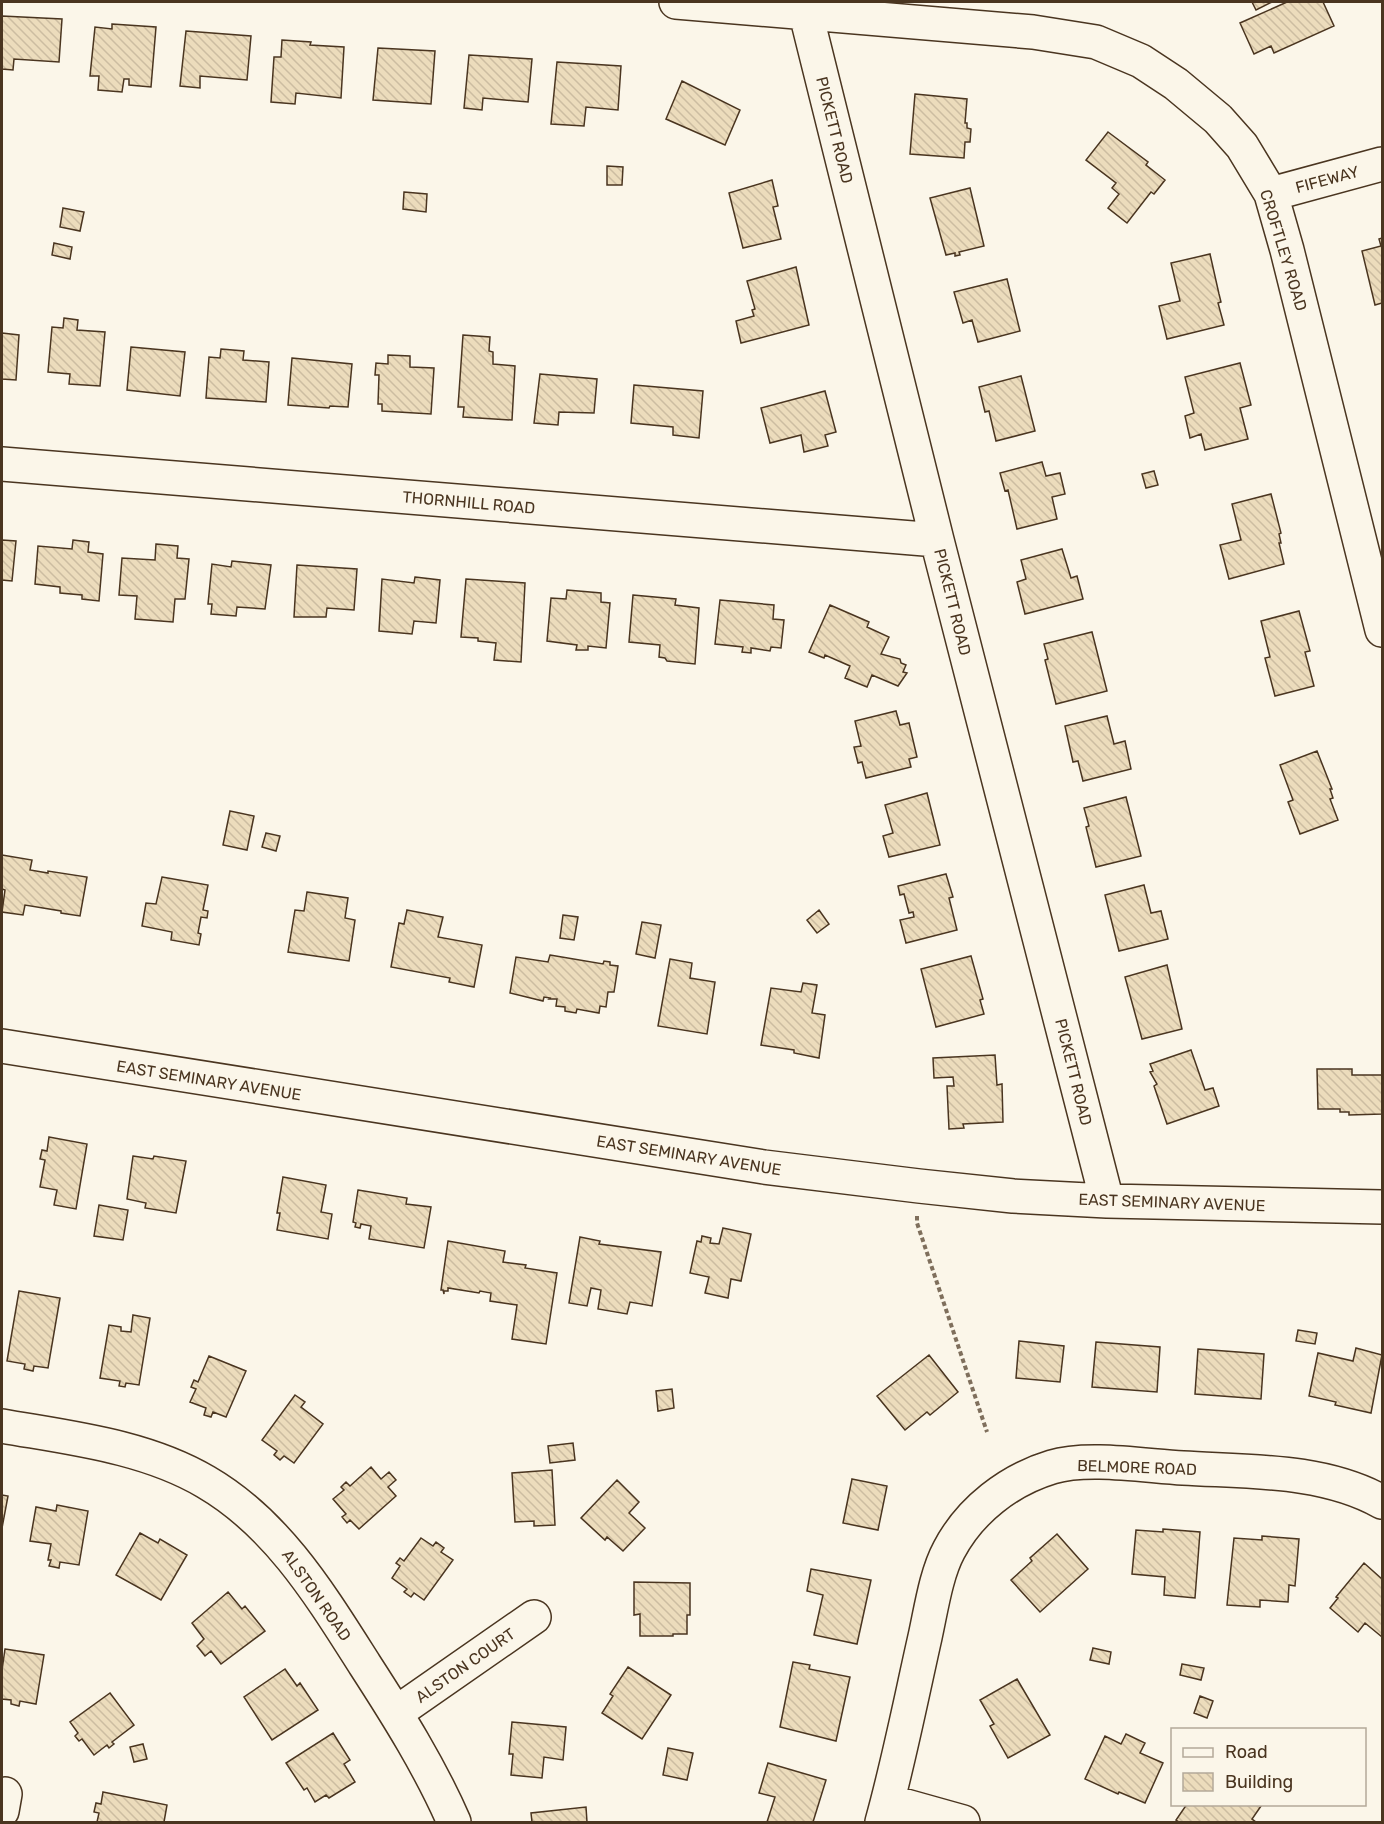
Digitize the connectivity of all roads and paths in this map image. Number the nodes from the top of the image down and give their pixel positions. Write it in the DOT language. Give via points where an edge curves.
graph roads {
  1 [pos="676,2"];
  2 [pos="804,7"];
  3 [pos="1383,164"];
  4 [pos="1270,194"];
  5 [pos="2,464"];
  6 [pos="937,540"];
  7 [pos="1383,630"];
  8 [pos="2,1046"];
  9 [pos="1107,1201"];
  10 [pos="1383,1207"];
  11 [pos="917,1223"];
  12 [pos="2,1426"];
  13 [pos="987,1432"];
  14 [pos="1383,1502"];
  15 [pos="534,1617"];
  16 [pos="396,1713"];
  17 [pos="885,1812"];
  18 [pos="454,1822"];
  19 [pos="963,1822"];
  1 -- 2 [label="street, CROFTLEY ROAD"];
  2 -- 4 [label="street, CROFTLEY ROAD" via="1096,42 1141,61 1218,119 1242,146"];
  2 -- 6 [label="street, PICKETT ROAD"];
  3 -- 4 [label="street, FIFEWAY"];
  4 -- 7 [label="street, CROFTLEY ROAD"];
  5 -- 6 [label="street, THORNHILL ROAD"];
  6 -- 9 [label="street, PICKETT ROAD"];
  8 -- 9 [label="street, EAST SEMINARY AVENUE" via="764,1167 930,1188"];
  9 -- 10 [label="street, EAST SEMINARY AVENUE"];
  11 -- 13 [label="path"];
  12 -- 16 [label="street, ALSTON ROAD" via="116,1446 160,1461 205,1481 248,1510 290,1553"];
  14 -- 17 [label="street, BELMORE ROAD" via="1341,1485 1296,1475 1089,1462 1054,1466 1019,1480 990,1499 965,1524 948,1551"];
  15 -- 16 [label="street, ALSTON COURT"];
  16 -- 18 [label="street, ALSTON ROAD" via="438,1784"];
  17 -- 19 [label="street"];
}
